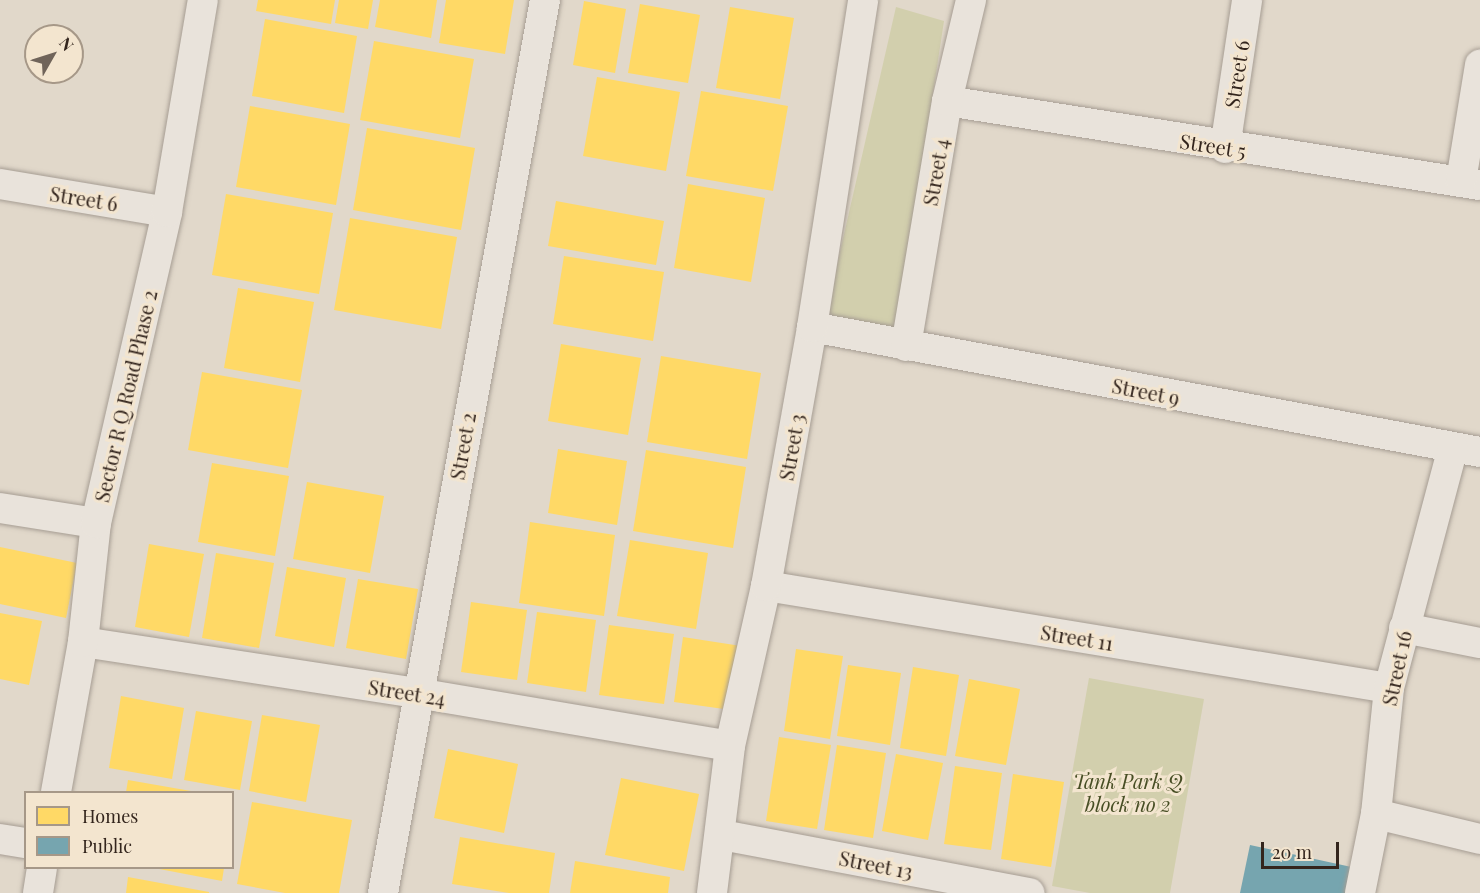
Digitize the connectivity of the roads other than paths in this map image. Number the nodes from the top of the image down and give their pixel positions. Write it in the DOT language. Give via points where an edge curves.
graph roads {
  1 [pos="203,0"];
  2 [pos="545,0"];
  3 [pos="863,0"];
  4 [pos="971,0"];
  5 [pos="1247,0"];
  6 [pos="1480,65"];
  7 [pos="947,101"];
  8 [pos="1225,148"];
  9 [pos="1471,183"];
  10 [pos="0,184"];
  11 [pos="167,212"];
  12 [pos="812,327"];
  13 [pos="906,346"];
  14 [pos="1466,450"];
  15 [pos="0,508"];
  16 [pos="96,523"];
  17 [pos="766,586"];
  18 [pos="1404,628"];
  19 [pos="83,642"];
  20 [pos="1480,643"];
  21 [pos="1389,688"];
  22 [pos="417,693"];
  23 [pos="730,746"];
  24 [pos="56,791"];
  25 [pos="1376,814"];
  26 [pos="722,835"];
  27 [pos="0,839"];
  28 [pos="1480,839"];
  29 [pos="24,843"];
  30 [pos="42,869"];
  31 [pos="38,893"];
  32 [pos="382,893"];
  33 [pos="712,893"];
  34 [pos="1030,893"];
  35 [pos="1360,893"];
  1 -- 11 [label="street, Sector R Q Road Phase 2"];
  2 -- 22 [label="street, Street 2"];
  3 -- 12 [label="street, Street 3"];
  4 -- 7 [label="street, Street 4"];
  5 -- 8 [label="street, Street 6"];
  6 -- 9 [label="street"];
  7 -- 8 [label="street, Street 5"];
  7 -- 13 [label="street, Street 4"];
  8 -- 9 [label="street, Street 5"];
  10 -- 11 [label="street, Street 6"];
  11 -- 16 [label="street, Sector R Q Road Phase 2"];
  12 -- 13 [label="street, Street 9"];
  12 -- 17 [label="street, Street 3"];
  13 -- 14 [label="street, Street 9"];
  14 -- 18 [label="street, Street 16"];
  15 -- 16 [label="street"];
  16 -- 19 [label="street, Sector R Q Road Phase 2"];
  17 -- 21 [label="street, Street 11"];
  17 -- 23 [label="street, Street 3"];
  18 -- 20 [label="street"];
  18 -- 21 [label="street, Street 16"];
  19 -- 22 [label="street, Street 24"];
  19 -- 24 [label="street, Sector R Q Road Phase 2"];
  21 -- 25 [label="street, Street 16"];
  22 -- 23 [label="street, Street 24"];
  22 -- 32 [label="street, Street 2"];
  23 -- 26 [label="street, Street 3"];
  25 -- 28 [label="street"];
  25 -- 35 [label="street, Street 16"];
  26 -- 33 [label="street, Street 3"];
  26 -- 34 [label="street, Street 13"];
  27 -- 29 [label="street"];
  30 -- 31 [label="street"];
}
